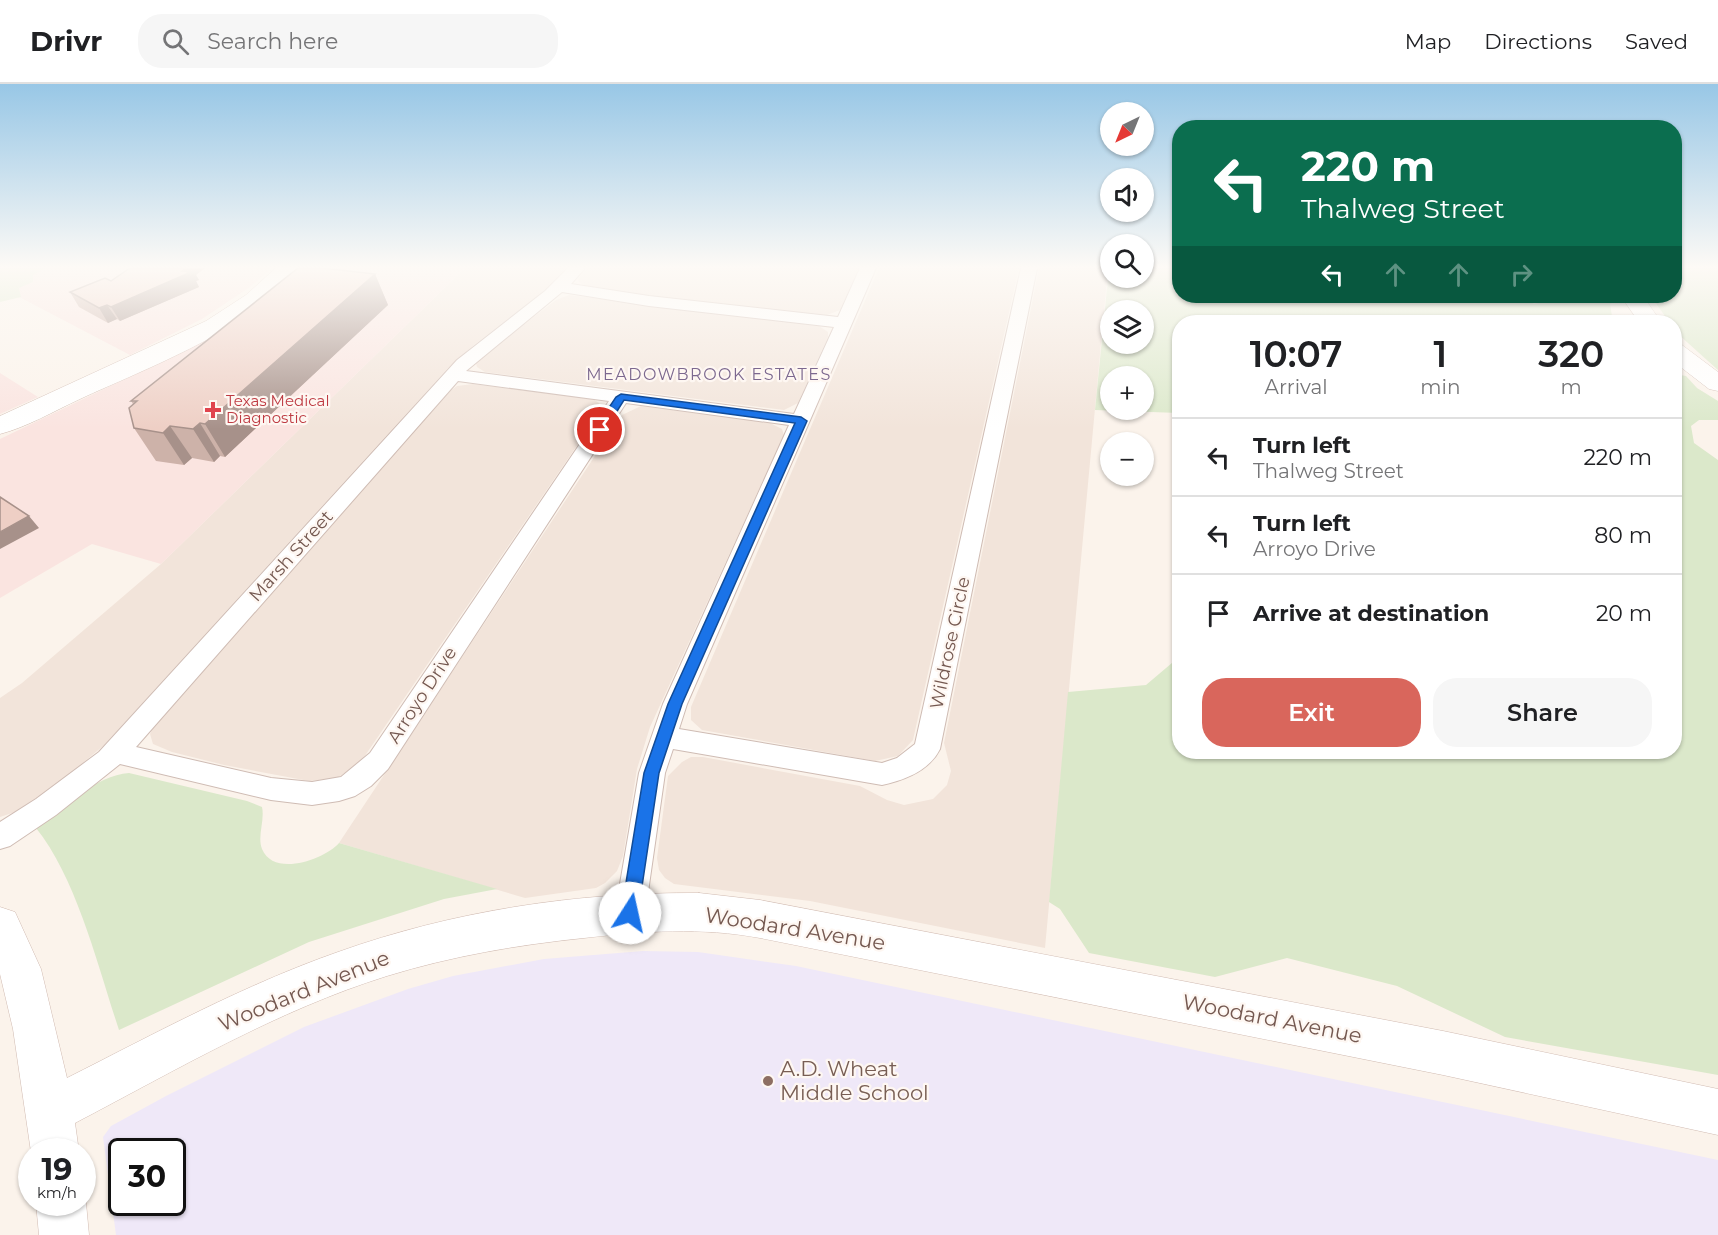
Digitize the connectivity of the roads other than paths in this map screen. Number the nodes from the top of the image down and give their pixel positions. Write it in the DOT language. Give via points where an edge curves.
graph roads {
  1 [pos="217,322"];
  2 [pos="515,322"];
  3 [pos="833,322"];
  4 [pos="1018,322"];
  5 [pos="844,323"];
  6 [pos="1682,356"];
  7 [pos="453,375"];
  8 [pos="1718,384"];
  9 [pos="621,397"];
  10 [pos="801,421"];
  11 [pos="0,426"];
  12 [pos="664,737"];
  13 [pos="115,752"];
  14 [pos="0,837"];
  15 [pos="630,913"];
  16 [pos="0,926"];
  17 [pos="1718,1112"];
  18 [pos="53,1132"];
  19 [pos="62,1216"];
  20 [pos="64,1235"];
  1 -- 11 [label="street"];
  2 -- 7 [label="street, Marsh Street"];
  3 -- 5 [label="street"];
  4 -- 12 [label="street, Wildrose Circle" via="927,749 900,771 882,774"];
  5 -- 10 [label="street"];
  6 -- 8 [label="street"];
  7 -- 9 [label="street"];
  7 -- 13 [label="street, Marsh Street"];
  9 -- 10 [label="street"];
  9 -- 13 [label="street, Arroyo Drive" via="379,760 362,779 339,790 304,793 160,765"];
  10 -- 12 [label="street" via="675,704"];
  12 -- 15 [label="street" via="652,773"];
  13 -- 14 [label="street, Marsh Street" via="76,785"];
  15 -- 17 [label="street, Woodard Avenue" via="747,916 1431,1051"];
  15 -- 18 [label="street, Woodard Avenue" via="491,930 378,959 231,1019"];
  16 -- 18 [label="street, Woodard Avenue" via="20,969"];
  19 -- 20 [label="street"];
}
